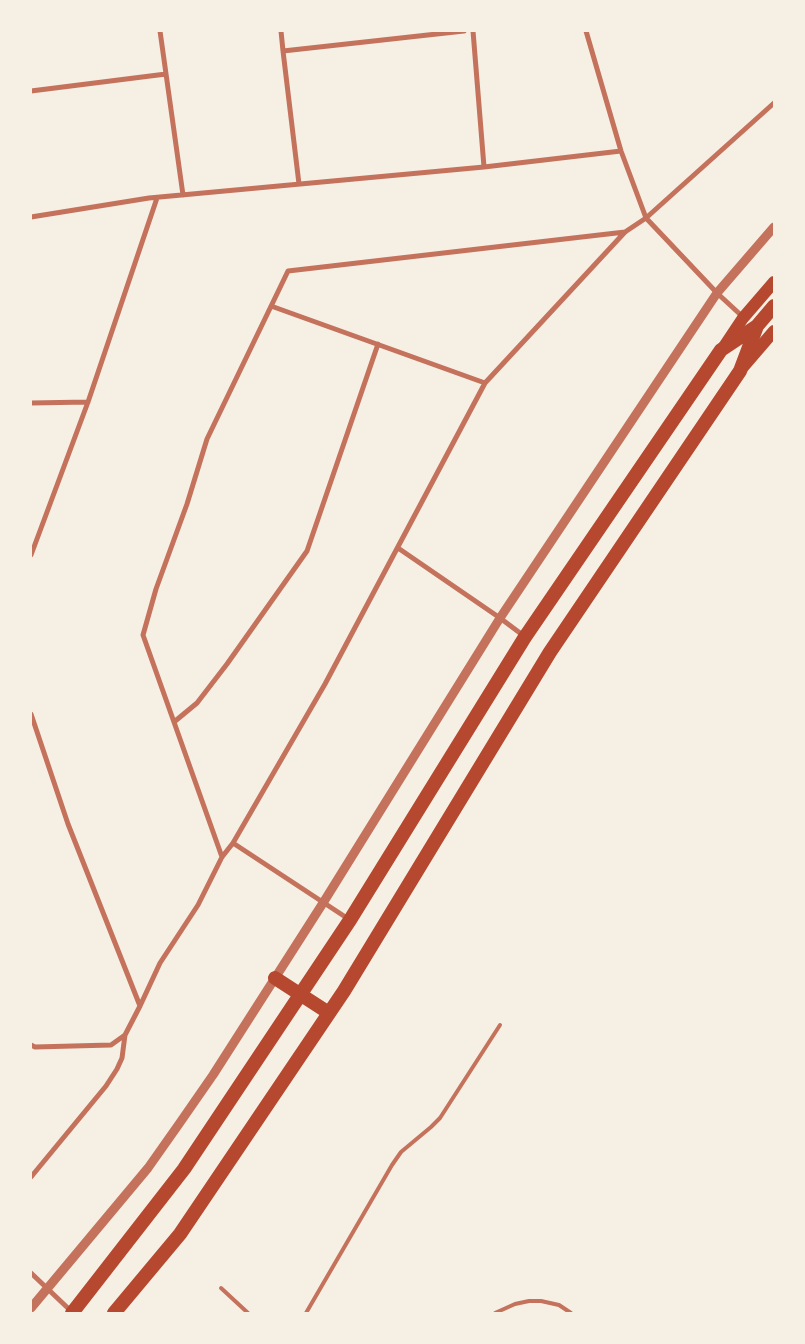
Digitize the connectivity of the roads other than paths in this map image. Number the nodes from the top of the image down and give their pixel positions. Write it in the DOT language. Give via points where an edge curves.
graph roads {
  1 [pos="160,31"];
  2 [pos="281,31"];
  3 [pos="464,31"];
  4 [pos="473,31"];
  5 [pos="586,31"];
  6 [pos="283,51"];
  7 [pos="166,74"];
  8 [pos="31,91"];
  9 [pos="774,104"];
  10 [pos="621,151"];
  11 [pos="484,167"];
  12 [pos="300,184"];
  13 [pos="183,195"];
  14 [pos="156,198"];
  15 [pos="31,217"];
  16 [pos="646,218"];
  17 [pos="774,227"];
  18 [pos="625,232"];
  19 [pos="774,282"];
  20 [pos="717,293"];
  21 [pos="271,306"];
  22 [pos="774,306"];
  23 [pos="743,318"];
  24 [pos="757,326"];
  25 [pos="774,331"];
  26 [pos="378,344"];
  27 [pos="721,350"];
  28 [pos="740,371"];
  29 [pos="484,383"];
  30 [pos="88,402"];
  31 [pos="31,404"];
  32 [pos="398,548"];
  33 [pos="31,555"];
  34 [pos="500,618"];
  35 [pos="525,637"];
  36 [pos="31,714"];
  37 [pos="174,722"];
  38 [pos="233,843"];
  39 [pos="222,857"];
  40 [pos="323,903"];
  41 [pos="350,920"];
  42 [pos="275,978"];
  43 [pos="300,995"];
  44 [pos="140,1006"];
  45 [pos="329,1013"];
  46 [pos="500,1025"];
  47 [pos="125,1035"];
  48 [pos="31,1045"];
  49 [pos="31,1177"];
  50 [pos="31,1273"];
  51 [pos="221,1288"];
  52 [pos="47,1289"];
  53 [pos="31,1308"];
  54 [pos="72,1313"];
  55 [pos="114,1313"];
  56 [pos="248,1313"];
  57 [pos="306,1313"];
  58 [pos="495,1313"];
  59 [pos="571,1313"];
  1 -- 7 [label="street"];
  2 -- 6 [label="street"];
  3 -- 6 [label="street"];
  4 -- 11 [label="street"];
  5 -- 10 [label="street"];
  6 -- 12 [label="street"];
  7 -- 8 [label="street"];
  7 -- 13 [label="street"];
  9 -- 16 [label="street"];
  10 -- 11 [label="street"];
  10 -- 16 [label="street"];
  11 -- 12 [label="street"];
  12 -- 13 [label="street"];
  13 -- 14 [label="street"];
  14 -- 15 [label="street"];
  14 -- 30 [label="street"];
  16 -- 18 [label="street"];
  16 -- 20 [label="street"];
  17 -- 20 [label="street"];
  18 -- 21 [label="street" via="288,271"];
  18 -- 29 [label="street"];
  19 -- 23 [label="main road"];
  20 -- 23 [label="street"];
  20 -- 34 [label="street"];
  21 -- 26 [label="street"];
  21 -- 37 [label="street" via="207,439 143,635"];
  22 -- 24 [label="highway"];
  23 -- 27 [label="main road"];
  24 -- 27 [label="highway"];
  24 -- 28 [label="highway"];
  25 -- 28 [label="main road"];
  26 -- 29 [label="street"];
  26 -- 37 [label="street" via="307,551 197,703"];
  27 -- 35 [label="highway"];
  28 -- 45 [label="highway" via="550,652"];
  29 -- 32 [label="street"];
  30 -- 31 [label="street"];
  30 -- 33 [label="street"];
  32 -- 34 [label="street"];
  32 -- 38 [label="street" via="325,684"];
  34 -- 35 [label="street"];
  34 -- 40 [label="street"];
  35 -- 41 [label="highway"];
  36 -- 44 [label="street" via="68,824"];
  37 -- 39 [label="street"];
  38 -- 39 [label="street"];
  38 -- 40 [label="street"];
  39 -- 44 [label="street" via="198,905 160,963"];
  40 -- 41 [label="street"];
  40 -- 42 [label="street"];
  41 -- 43 [label="highway"];
  42 -- 43 [label="highway"];
  42 -- 52 [label="street" via="148,1168"];
  43 -- 45 [label="highway"];
  43 -- 54 [label="highway" via="184,1169"];
  44 -- 47 [label="street"];
  45 -- 55 [label="highway" via="180,1234"];
  46 -- 57 [label="lane" via="440,1118 392,1165"];
  47 -- 48 [label="street" via="111,1045"];
  47 -- 49 [label="street" via="122,1058 106,1086"];
  50 -- 52 [label="street"];
  51 -- 56 [label="lane"];
  52 -- 53 [label="street"];
  52 -- 54 [label="street"];
  58 -- 59 [label="lane" via="528,1301 559,1305"];
}
